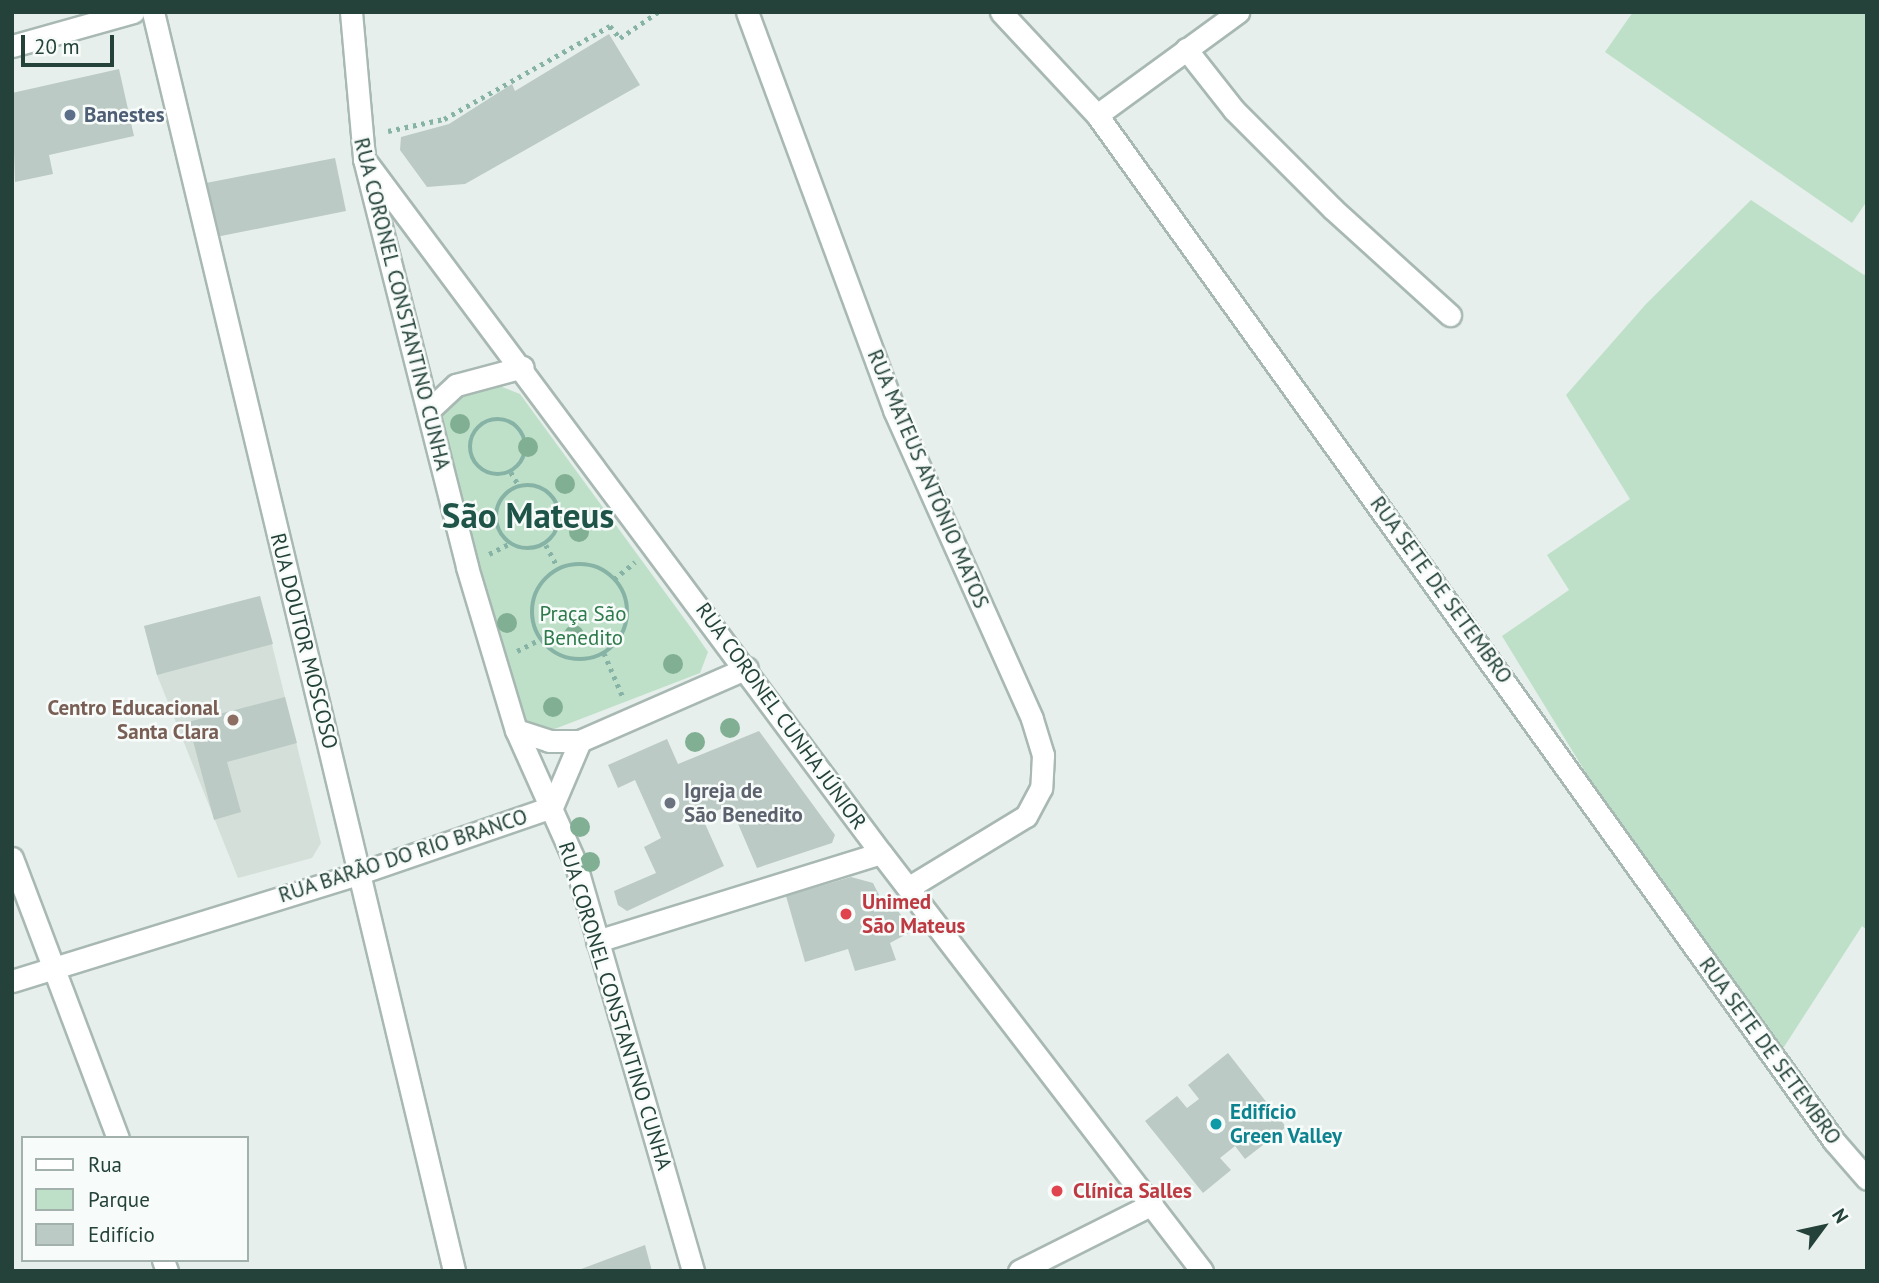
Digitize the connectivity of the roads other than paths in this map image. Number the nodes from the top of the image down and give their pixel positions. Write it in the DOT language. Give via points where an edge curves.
graph roads {
  1 [pos="133,12"];
  2 [pos="153,12"];
  3 [pos="351,12"];
  4 [pos="747,12"];
  5 [pos="1001,12"];
  6 [pos="1238,12"];
  7 [pos="12,46"];
  8 [pos="1186,49"];
  9 [pos="1097,116"];
  10 [pos="364,159"];
  11 [pos="1450,315"];
  12 [pos="523,368"];
  13 [pos="429,410"];
  14 [pos="747,668"];
  15 [pos="516,730"];
  16 [pos="580,741"];
  17 [pos="552,807"];
  18 [pos="881,853"];
  19 [pos="12,858"];
  20 [pos="360,873"];
  21 [pos="909,887"];
  22 [pos="597,941"];
  23 [pos="54,967"];
  24 [pos="12,981"];
  25 [pos="117,1136"];
  26 [pos="1867,1179"];
  27 [pos="1152,1204"];
  28 [pos="454,1271"];
  29 [pos="693,1271"];
  30 [pos="1019,1271"];
  31 [pos="1202,1271"];
  1 -- 7 [label="street"];
  2 -- 20 [label="street, RUA DOUTOR MOSCOSO"];
  3 -- 10 [label="street, RUA CORONEL CONSTANTINO CUNHA"];
  4 -- 21 [label="street, RUA MATEUS ANTÔNIO MATOS" via="894,410 1032,719 1043,755 1041,788 1026,816"];
  5 -- 9 [label="street, RUA SETE DE SETEMBRO"];
  6 -- 8 [label="street"];
  8 -- 9 [label="street"];
  8 -- 11 [label="street" via="1234,110 1333,209"];
  9 -- 26 [label="street, RUA SETE DE SETEMBRO" via="1834,1141"];
  10 -- 12 [label="street, RUA CORONEL CUNHA JÚNIOR"];
  10 -- 13 [label="street, RUA CORONEL CONSTANTINO CUNHA"];
  12 -- 13 [label="street" via="456,385"];
  12 -- 14 [label="street, RUA CORONEL CUNHA JÚNIOR"];
  13 -- 15 [label="street, RUA CORONEL CONSTANTINO CUNHA" via="467,566"];
  14 -- 16 [label="street"];
  14 -- 18 [label="street, RUA CORONEL CUNHA JÚNIOR"];
  15 -- 16 [label="street" via="549,741"];
  15 -- 17 [label="street, RUA CORONEL CONSTANTINO CUNHA"];
  16 -- 17 [label="street, RUA BARÃO DO RIO BRANCO"];
  17 -- 20 [label="street, RUA BARÃO DO RIO BRANCO"];
  17 -- 22 [label="street, RUA CORONEL CONSTANTINO CUNHA" via="575,862"];
  18 -- 21 [label="street, RUA CORONEL CUNHA JÚNIOR"];
  18 -- 22 [label="street"];
  19 -- 23 [label="street"];
  20 -- 23 [label="street, RUA BARÃO DO RIO BRANCO"];
  20 -- 28 [label="street, RUA DOUTOR MOSCOSO"];
  21 -- 27 [label="street, RUA CORONEL CUNHA JÚNIOR"];
  22 -- 29 [label="street, RUA CORONEL CONSTANTINO CUNHA"];
  23 -- 24 [label="street, RUA BARÃO DO RIO BRANCO"];
  23 -- 25 [label="street"];
  27 -- 30 [label="street"];
  27 -- 31 [label="street, RUA CORONEL CUNHA JÚNIOR"];
}
